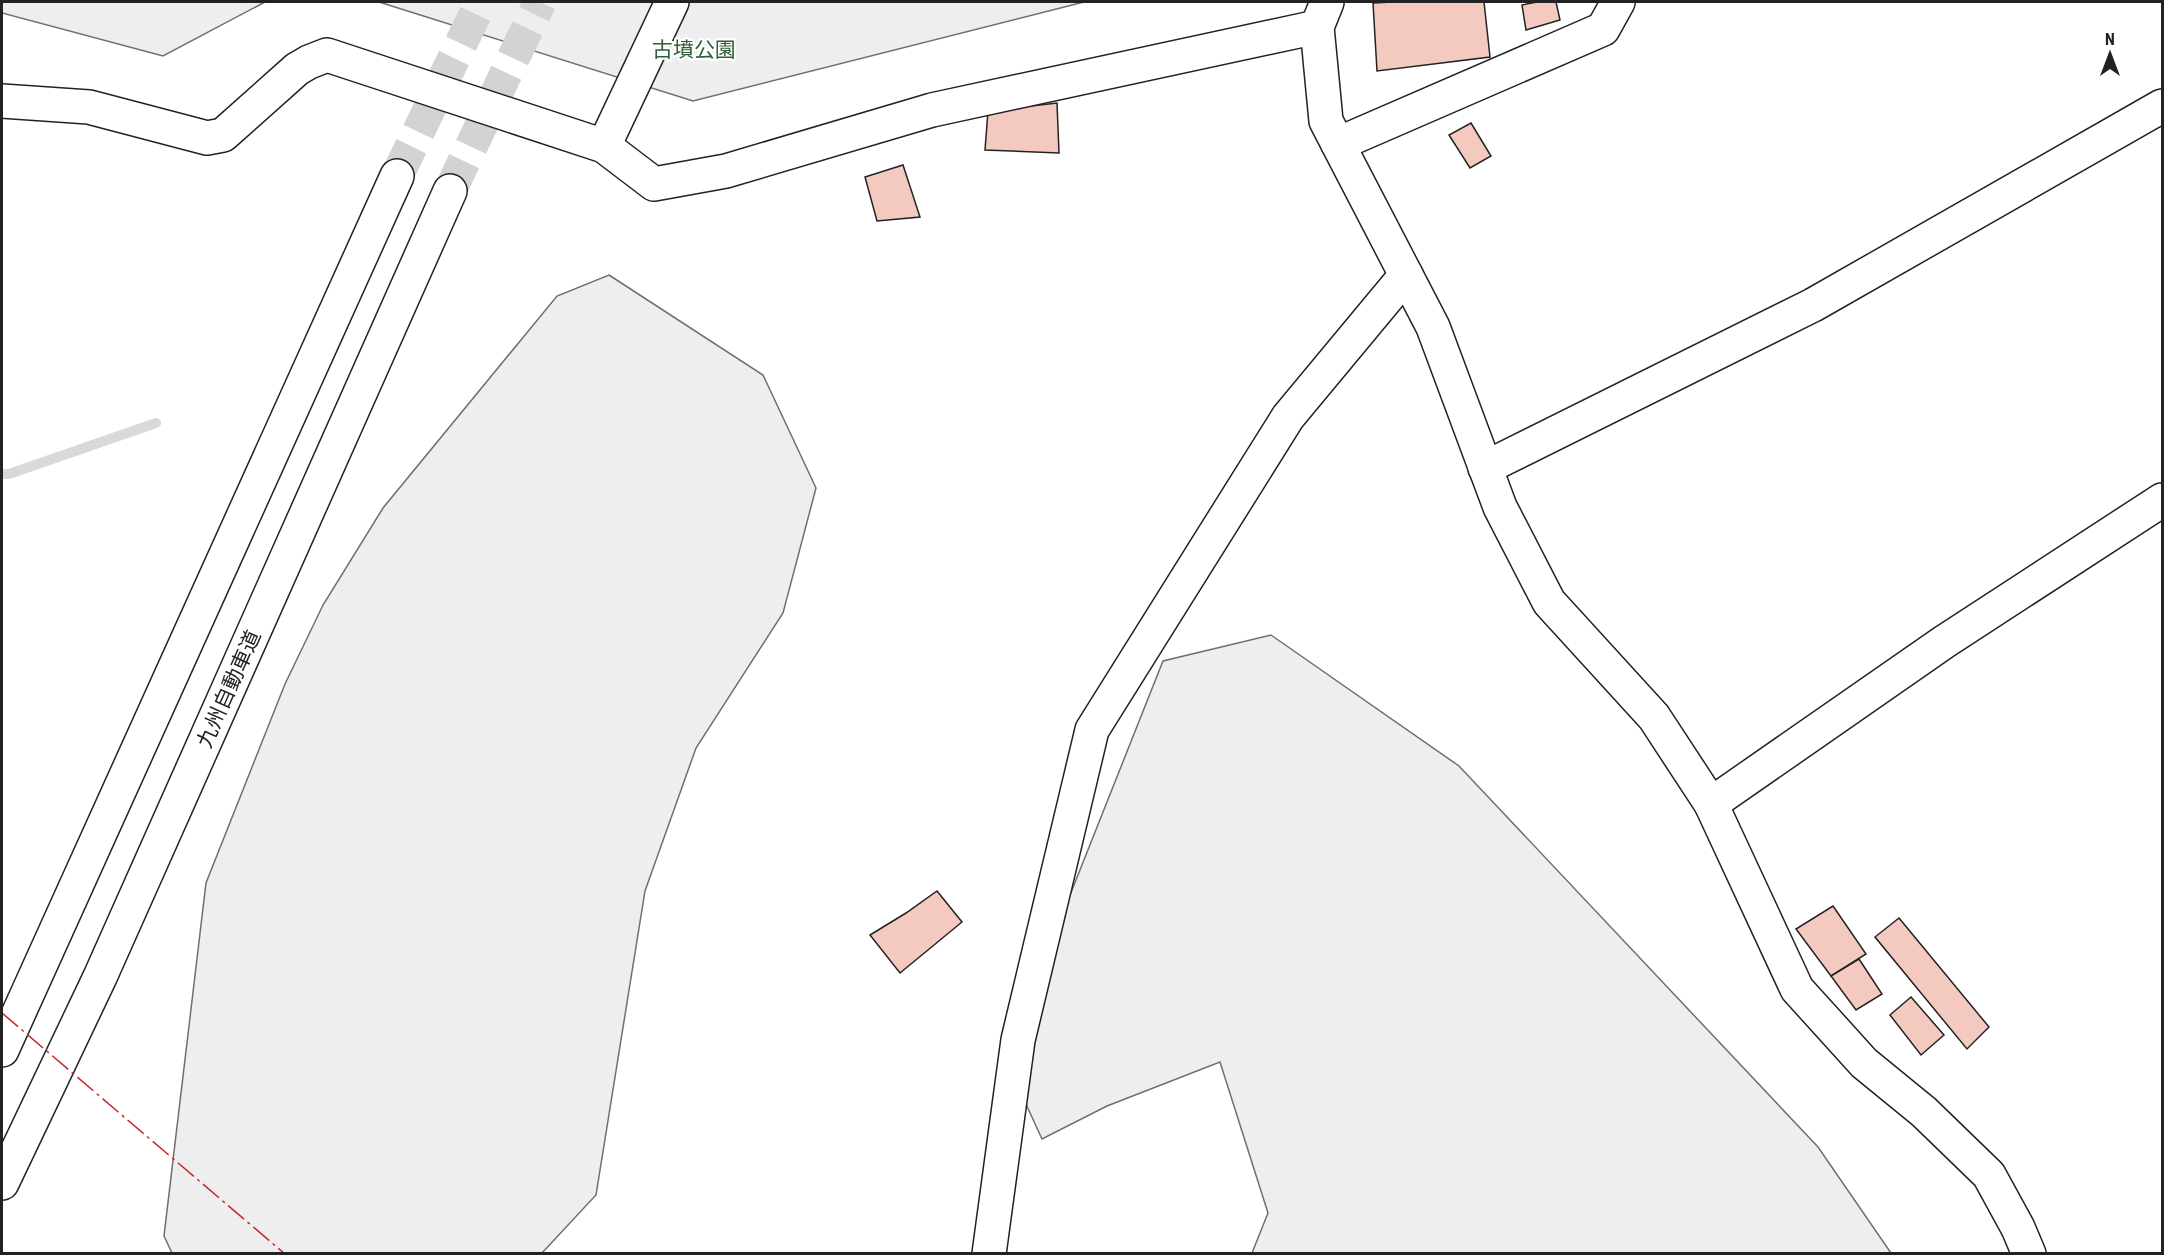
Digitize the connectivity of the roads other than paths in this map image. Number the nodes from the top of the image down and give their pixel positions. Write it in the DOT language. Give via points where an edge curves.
graph roads {
  1 [pos="672,2"];
  2 [pos="1618,2"];
  3 [pos="1322,14"];
  4 [pos="2,101"];
  5 [pos="2163,106"];
  6 [pos="1338,144"];
  7 [pos="604,146"];
  8 [pos="397,176"];
  9 [pos="450,192"];
  10 [pos="1406,275"];
  11 [pos="1485,468"];
  12 [pos="2163,500"];
  13 [pos="1711,804"];
  14 [pos="2,1050"];
  15 [pos="2,1183"];
  16 [pos="989,1254"];
  17 [pos="2029,1254"];
  1 -- 7 [label="main road"];
  2 -- 6 [label="main road" via="1603,29"];
  3 -- 6 [label="main road" via="1326,121"];
  3 -- 7 [label="main road" via="932,110 726,171 654,184"];
  4 -- 7 [label="main road" via="89,107 207,138 223,135 297,69 327,55"];
  5 -- 11 [label="main road" via="1813,305"];
  6 -- 10 [label="main road"];
  8 -- 14 [label="main road"];
  9 -- 15 [label="main road, 九州自動車道" via="105,966"];
  10 -- 11 [label="main road" via="1433,327"];
  10 -- 16 [label="main road" via="1288,417 1092,730 1018,1040"];
  11 -- 13 [label="main road" via="1500,507 1549,602 1654,717"];
  12 -- 13 [label="main road" via="1944,642"];
  13 -- 17 [label="main road" via="1797,989 1864,1063 1924,1112 1989,1176"];
}
